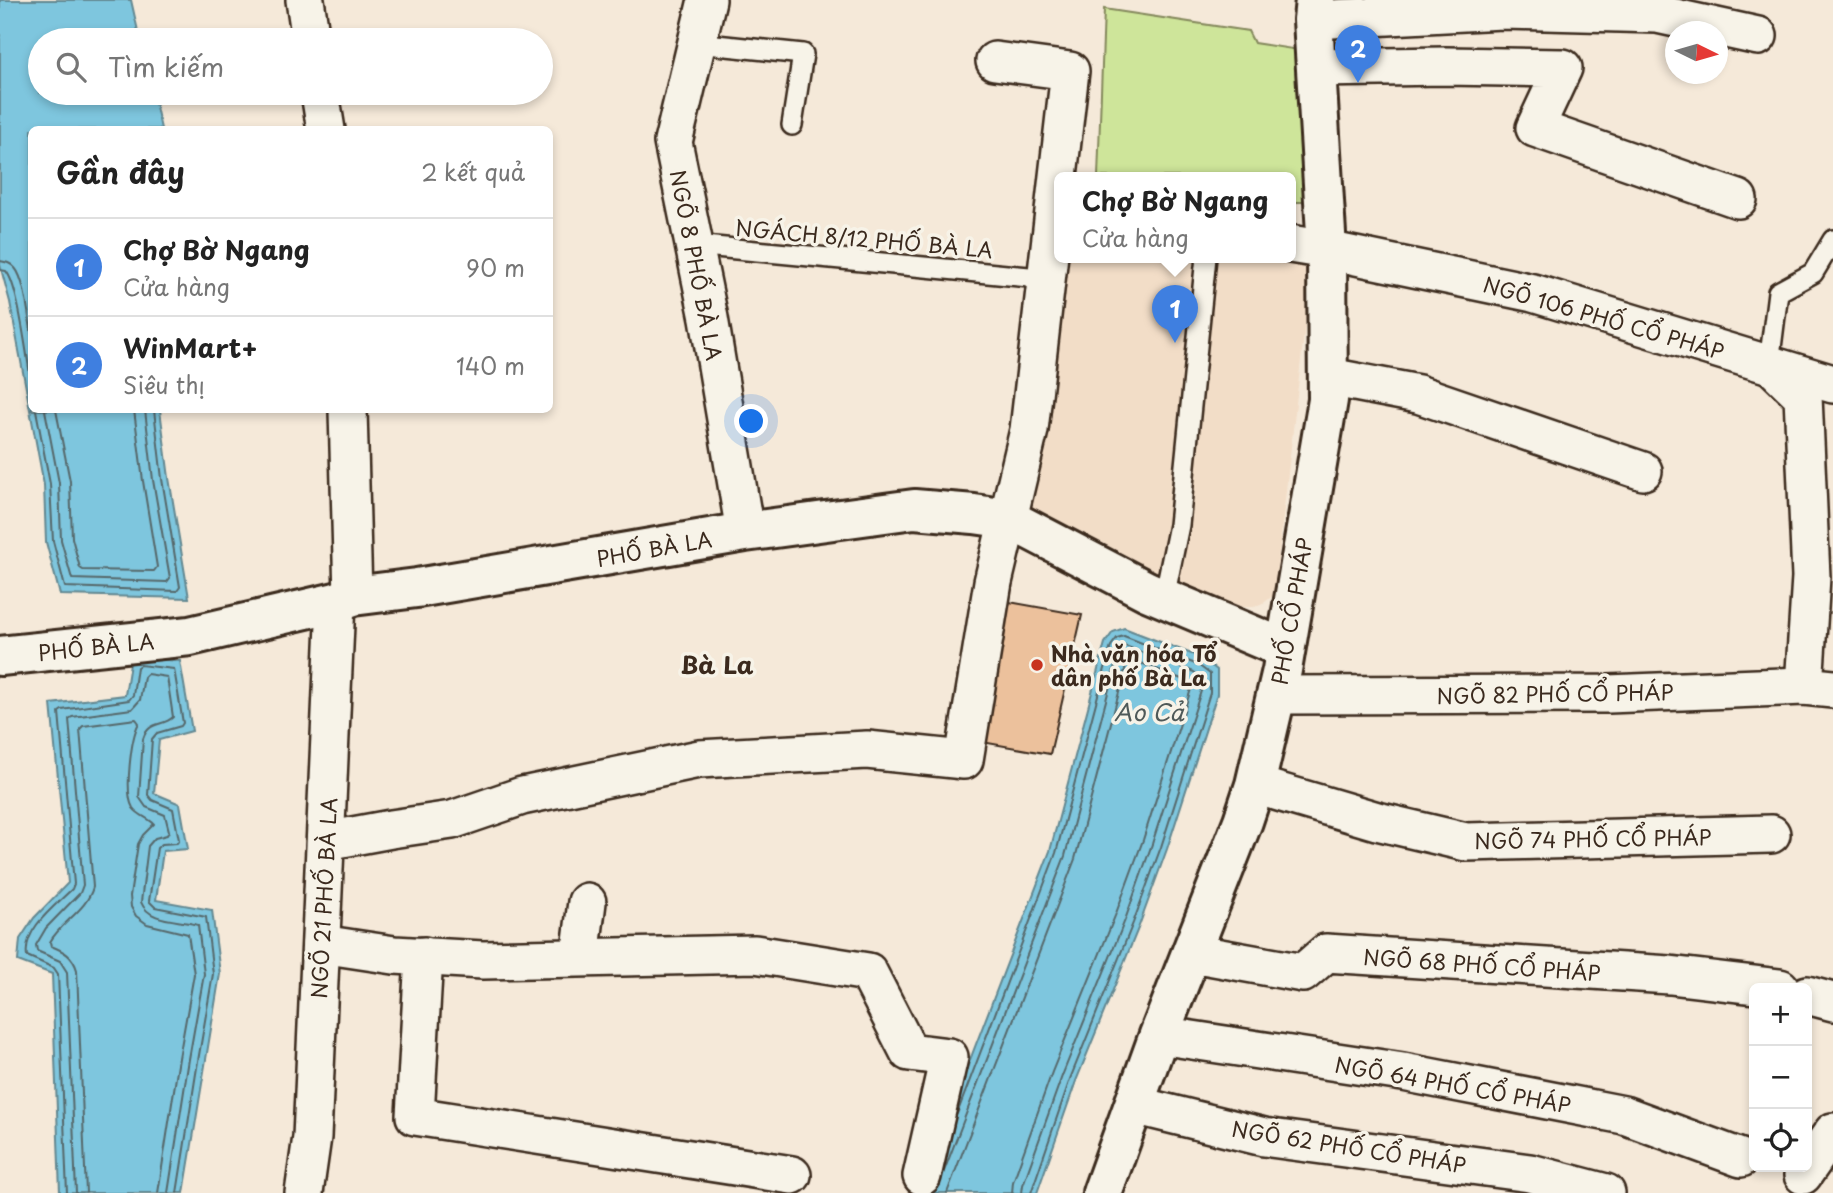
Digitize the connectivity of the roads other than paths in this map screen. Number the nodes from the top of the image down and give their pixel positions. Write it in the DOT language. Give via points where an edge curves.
graph roads {
  1 [pos="305,0"];
  2 [pos="707,0"];
  3 [pos="1314,10"];
  4 [pos="309,28"];
  5 [pos="1758,36"];
  6 [pos="697,43"];
  7 [pos="995,61"];
  8 [pos="1317,68"];
  9 [pos="322,105"];
  10 [pos="792,125"];
  11 [pos="325,126"];
  12 [pos="1058,172"];
  13 [pos="1738,199"];
  14 [pos="1054,211"];
  15 [pos="1833,240"];
  16 [pos="694,245"];
  17 [pos="1309,247"];
  18 [pos="1205,263"];
  19 [pos="1030,277"];
  20 [pos="1769,364"];
  21 [pos="1329,377"];
  22 [pos="1833,384"];
  23 [pos="348,413"];
  24 [pos="1643,471"];
  25 [pos="1009,519"];
  26 [pos="745,532"];
  27 [pos="1164,598"];
  28 [pos="344,599"];
  29 [pos="1284,649"];
  30 [pos="0,656"];
  31 [pos="1818,687"];
  32 [pos="1277,695"];
  33 [pos="1255,785"];
  34 [pos="1771,834"];
  35 [pos="326,841"];
  36 [pos="587,902"];
  37 [pos="321,944"];
  38 [pos="1192,953"];
  39 [pos="424,956"];
  40 [pos="580,957"];
  41 [pos="1749,984"];
  42 [pos="1812,996"];
  43 [pos="1833,1002"];
  44 [pos="1159,1035"];
  45 [pos="1133,1105"];
  46 [pos="1833,1132"];
  47 [pos="1741,1158"];
  48 [pos="792,1175"];
  49 [pos="1803,1175"];
  50 [pos="922,1176"];
  51 [pos="304,1193"];
  52 [pos="1102,1193"];
  53 [pos="1606,1193"];
  1 -- 4 [label="street"];
  2 -- 6 [label="street, NGÕ 8 PHỐ BÀ LA"];
  3 -- 5 [label="street" via="1657,14"];
  3 -- 8 [label="street, PHỐ CỔ PHÁP"];
  6 -- 10 [label="lane" via="803,54"];
  6 -- 16 [label="street, NGÕ 8 PHỐ BÀ LA" via="673,142"];
  7 -- 12 [label="street" via="1070,71"];
  8 -- 13 [label="street" via="1563,68 1535,128"];
  8 -- 17 [label="street, PHỐ CỔ PHÁP"];
  9 -- 11 [label="street"];
  14 -- 25 [label="street" via="1029,430"];
  15 -- 20 [label="lane" via="1813,273 1778,292"];
  16 -- 19 [label="lane, NGÁCH 8/12 PHỐ BÀ LA"];
  16 -- 26 [label="street, NGÕ 8 PHỐ BÀ LA"];
  17 -- 20 [label="street, NGÕ 106 PHỐ CỔ PHÁP" via="1533,293"];
  17 -- 21 [label="street, PHỐ CỔ PHÁP"];
  18 -- 27 [label="lane" via="1179,525"];
  20 -- 22 [label="street, NGÕ 106 PHỐ CỔ PHÁP"];
  20 -- 31 [label="street" via="1803,396"];
  21 -- 24 [label="street" via="1418,394"];
  21 -- 29 [label="street, PHỐ CỔ PHÁP"];
  23 -- 28 [label="street, NGÕ 21 PHỐ BÀ LA"];
  25 -- 26 [label="street, PHỐ BÀ LA" via="914,509"];
  25 -- 27 [label="street, PHỐ BÀ LA"];
  25 -- 35 [label="street" via="993,582 964,760 867,750 699,759 522,796 452,820"];
  26 -- 28 [label="street, PHỐ BÀ LA"];
  27 -- 29 [label="street, PHỐ BÀ LA"];
  28 -- 30 [label="street, PHỐ BÀ LA" via="190,636"];
  28 -- 35 [label="street, NGÕ 21 PHỐ BÀ LA"];
  29 -- 32 [label="street, PHỐ CỔ PHÁP"];
  31 -- 32 [label="street, NGÕ 82 PHỐ CỔ PHÁP" via="1608,694"];
  32 -- 33 [label="street, PHỐ CỔ PHÁP"];
  33 -- 34 [label="street, NGÕ 74 PHỐ CỔ PHÁP" via="1466,842"];
  33 -- 38 [label="street, PHỐ CỔ PHÁP"];
  35 -- 37 [label="street, NGÕ 21 PHỐ BÀ LA"];
  36 -- 40 [label="street"];
  37 -- 39 [label="street"];
  37 -- 51 [label="street, NGÕ 21 PHỐ BÀ LA" via="312,1137"];
  38 -- 41 [label="street, NGÕ 68 PHỐ CỔ PHÁP" via="1303,973 1326,953"];
  38 -- 44 [label="street, PHỐ CỔ PHÁP"];
  39 -- 40 [label="street" via="483,960"];
  39 -- 48 [label="street" via="415,1116"];
  40 -- 50 [label="street" via="755,954 868,972 909,1052 949,1057"];
  42 -- 43 [label="street"];
  44 -- 45 [label="street, PHỐ CỔ PHÁP"];
  44 -- 47 [label="street, NGÕ 64 PHỐ CỔ PHÁP" via="1403,1072 1624,1115"];
  45 -- 52 [label="street, PHỐ CỔ PHÁP"];
  45 -- 53 [label="street, NGÕ 62 PHỐ CỔ PHÁP" via="1264,1137 1530,1173"];
  46 -- 49 [label="street"];
}
